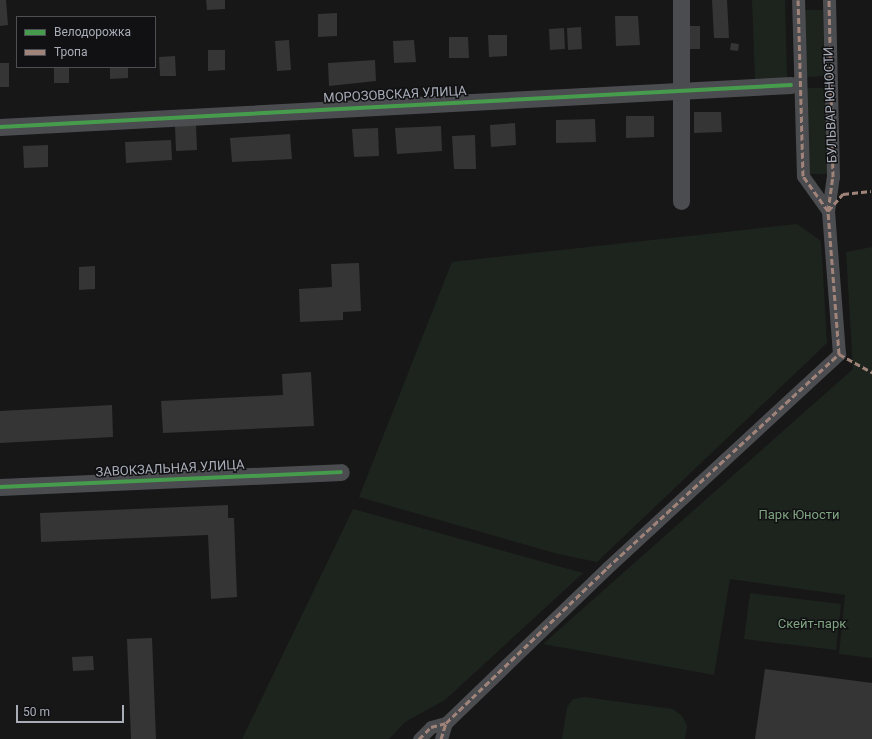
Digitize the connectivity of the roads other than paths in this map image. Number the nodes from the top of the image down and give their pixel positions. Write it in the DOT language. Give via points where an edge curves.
graph roads {
  1 [pos="681,0"];
  2 [pos="798,0"];
  3 [pos="829,0"];
  4 [pos="791,85"];
  5 [pos="682,90"];
  6 [pos="0,127"];
  7 [pos="681,201"];
  8 [pos="828,211"];
  9 [pos="341,472"];
  10 [pos="0,487"];
  11 [pos="446,723"];
  12 [pos="419,739"];
  13 [pos="441,739"];
  1 -- 5 [label="street"];
  2 -- 8 [label="street" via="803,176"];
  3 -- 8 [label="street, БУЛЬВАР ЮНОСТИ" via="833,177"];
  4 -- 5 [label="street, МОРОЗОВСКАЯ УЛИЦА"];
  5 -- 6 [label="street, МОРОЗОВСКАЯ УЛИЦА"];
  5 -- 7 [label="street"];
  8 -- 11 [label="street, БУЛЬВАР ЮНОСТИ" via="839,354 607,568"];
  9 -- 10 [label="street, ЗАВОКЗАЛЬНАЯ УЛИЦА"];
  11 -- 12 [label="street" via="431,727"];
  11 -- 13 [label="street"];
}
